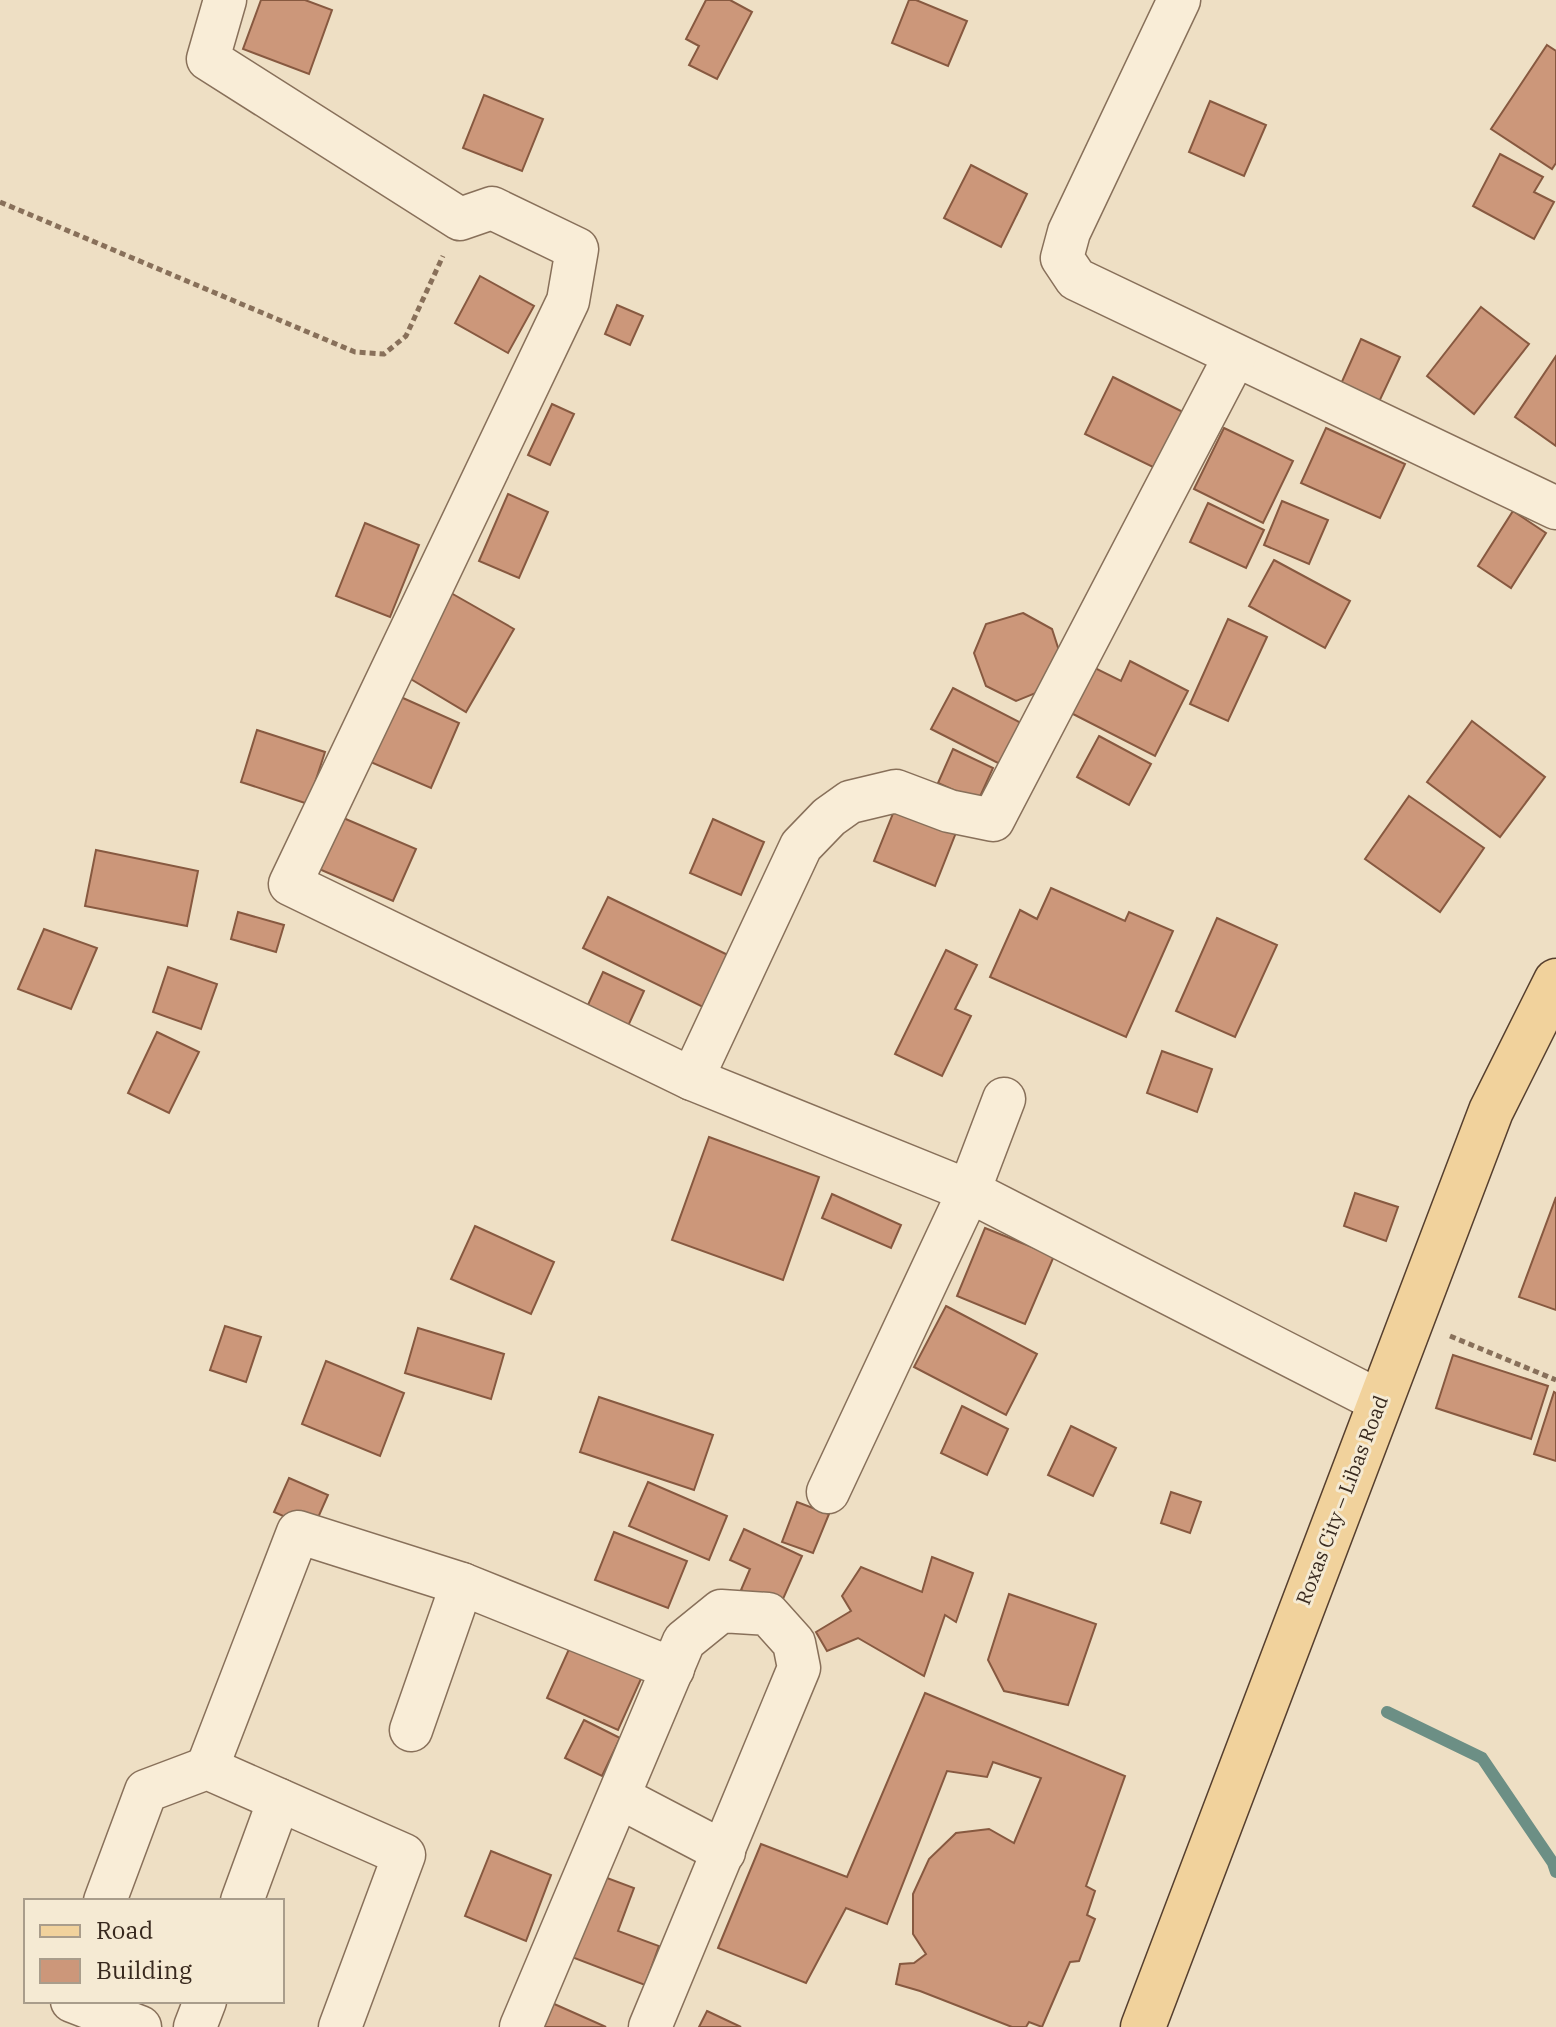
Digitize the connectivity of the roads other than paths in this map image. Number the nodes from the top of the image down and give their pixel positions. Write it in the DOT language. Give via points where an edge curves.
graph roads {
  1 [pos="225,0"];
  2 [pos="1179,0"];
  3 [pos="1235,356"];
  4 [pos="1556,508"];
  5 [pos="1556,981"];
  6 [pos="692,1079"];
  7 [pos="1004,1099"];
  8 [pos="969,1191"];
  9 [pos="1379,1401"];
  10 [pos="828,1492"];
  11 [pos="462,1584"];
  12 [pos="673,1669"];
  13 [pos="411,1730"];
  14 [pos="207,1768"];
  15 [pos="619,1797"];
  16 [pos="279,1800"];
  17 [pos="724,1852"];
  18 [pos="106,1899"];
  19 [pos="243,1899"];
  20 [pos="69,2003"];
  21 [pos="75,2003"];
  22 [pos="204,2003"];
  23 [pos="57,2027"];
  24 [pos="140,2027"];
  25 [pos="195,2027"];
  26 [pos="340,2027"];
  27 [pos="521,2027"];
  28 [pos="650,2027"];
  29 [pos="1143,2027"];
  1 -- 6 [label="street" via="208,59 460,219 492,208 577,249 568,301 290,884"];
  2 -- 3 [label="street" via="1069,232 1062,258 1076,279"];
  3 -- 4 [label="street"];
  3 -- 6 [label="street" via="993,820 896,791 850,802 829,817 801,846"];
  5 -- 9 [label="main road, Roxas City – Libas Road" via="1491,1111"];
  6 -- 8 [label="street"];
  7 -- 8 [label="street"];
  8 -- 9 [label="street"];
  8 -- 10 [label="street"];
  9 -- 29 [label="main road, Roxas City – Libas Road"];
  11 -- 12 [label="street"];
  11 -- 13 [label="street"];
  11 -- 14 [label="street" via="298,1532"];
  12 -- 15 [label="street"];
  12 -- 17 [label="street" via="684,1641 721,1611 768,1614 794,1643 799,1668"];
  14 -- 16 [label="street"];
  14 -- 18 [label="street" via="146,1791"];
  15 -- 17 [label="street"];
  15 -- 27 [label="street"];
  16 -- 19 [label="street"];
  16 -- 26 [label="street" via="404,1855"];
  17 -- 28 [label="street"];
  20 -- 23 [label="street"];
  21 -- 24 [label="street"];
  22 -- 25 [label="street"];
}
